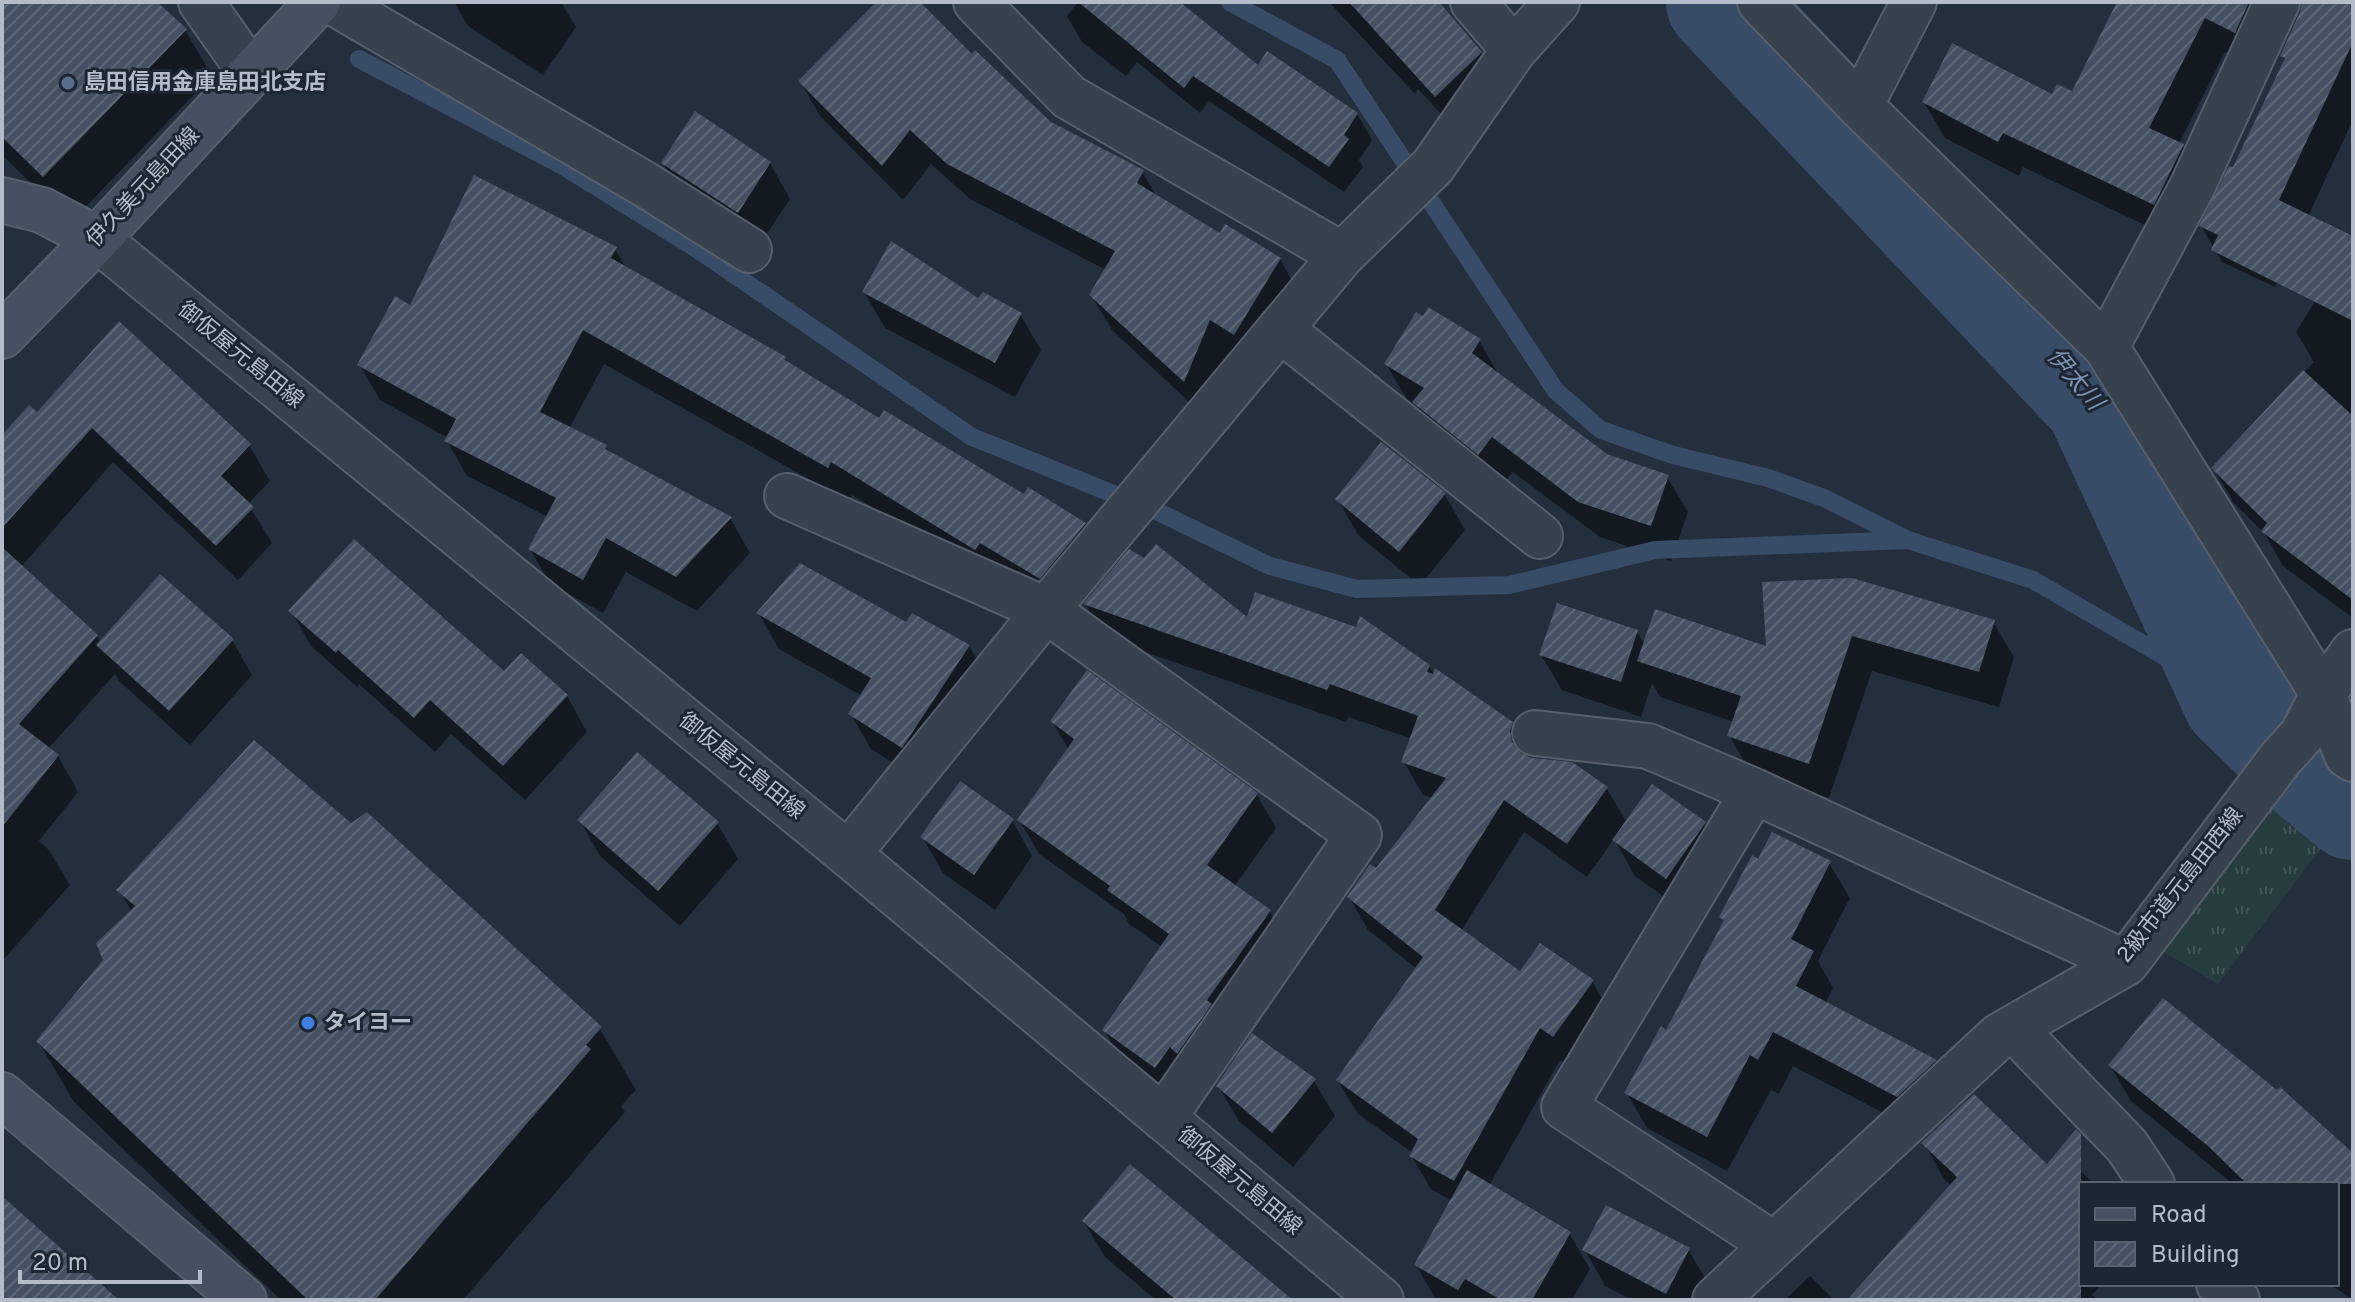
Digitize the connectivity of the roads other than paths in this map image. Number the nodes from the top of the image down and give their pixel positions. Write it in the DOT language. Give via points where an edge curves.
graph roads {
  1 [pos="201,2"];
  2 [pos="318,2"];
  3 [pos="333,2"];
  4 [pos="976,2"];
  5 [pos="1473,2"];
  6 [pos="1557,2"];
  7 [pos="1760,2"];
  8 [pos="1914,2"];
  9 [pos="2277,2"];
  10 [pos="1514,50"];
  11 [pos="251,73"];
  12 [pos="1860,106"];
  13 [pos="2,200"];
  14 [pos="97,239"];
  15 [pos="749,250"];
  16 [pos="1342,255"];
  17 [pos="1280,329"];
  18 [pos="2,336"];
  19 [pos="2106,347"];
  20 [pos="787,496"];
  21 [pos="1540,536"];
  22 [pos="1046,610"];
  23 [pos="2353,652"];
  24 [pos="2338,694"];
  25 [pos="1535,733"];
  26 [pos="2353,759"];
  27 [pos="1754,791"];
  28 [pos="848,854"];
  29 [pos="2126,963"];
  30 [pos="2013,1028"];
  31 [pos="2,1095"];
  32 [pos="1163,1118"];
  33 [pos="2151,1182"];
  34 [pos="1774,1245"];
  35 [pos="2220,1286"];
  36 [pos="244,1300"];
  37 [pos="1381,1300"];
  38 [pos="1715,1300"];
  39 [pos="2237,1300"];
  1 -- 11 [label="street"];
  2 -- 11 [label="main road, 伊久美元島田線"];
  3 -- 15 [label="street"];
  4 -- 16 [label="street" via="1069,97"];
  5 -- 10 [label="street"];
  6 -- 10 [label="street"];
  7 -- 12 [label="street"];
  8 -- 12 [label="street"];
  9 -- 19 [label="street" via="2192,187"];
  10 -- 16 [label="street" via="1418,181"];
  11 -- 14 [label="main road, 伊久美元島田線"];
  12 -- 19 [label="street"];
  13 -- 14 [label="main road" via="42,210"];
  14 -- 18 [label="main road, 伊久美元島田線"];
  14 -- 28 [label="street, 御仮屋元島田線"];
  16 -- 17 [label="street"];
  17 -- 21 [label="street"];
  17 -- 22 [label="street"];
  19 -- 24 [label="street"];
  20 -- 22 [label="street"];
  22 -- 28 [label="street"];
  22 -- 32 [label="street" via="1359,835"];
  23 -- 24 [label="street, 2級市道元島田西線"];
  24 -- 26 [label="street" via="2347,755"];
  24 -- 29 [label="street, 2級市道元島田西線" via="2281,758"];
  25 -- 27 [label="street" via="1648,746"];
  27 -- 29 [label="street"];
  27 -- 34 [label="street" via="1564,1107"];
  28 -- 32 [label="street, 御仮屋元島田線"];
  29 -- 30 [label="street, 2級市道元島田西線"];
  30 -- 33 [label="street" via="2127,1146"];
  30 -- 34 [label="street, 2級市道元島田西線"];
  31 -- 36 [label="main road"];
  32 -- 37 [label="street, 御仮屋元島田線"];
  34 -- 38 [label="street, 2級市道元島田西線"];
  35 -- 39 [label="street"];
}
